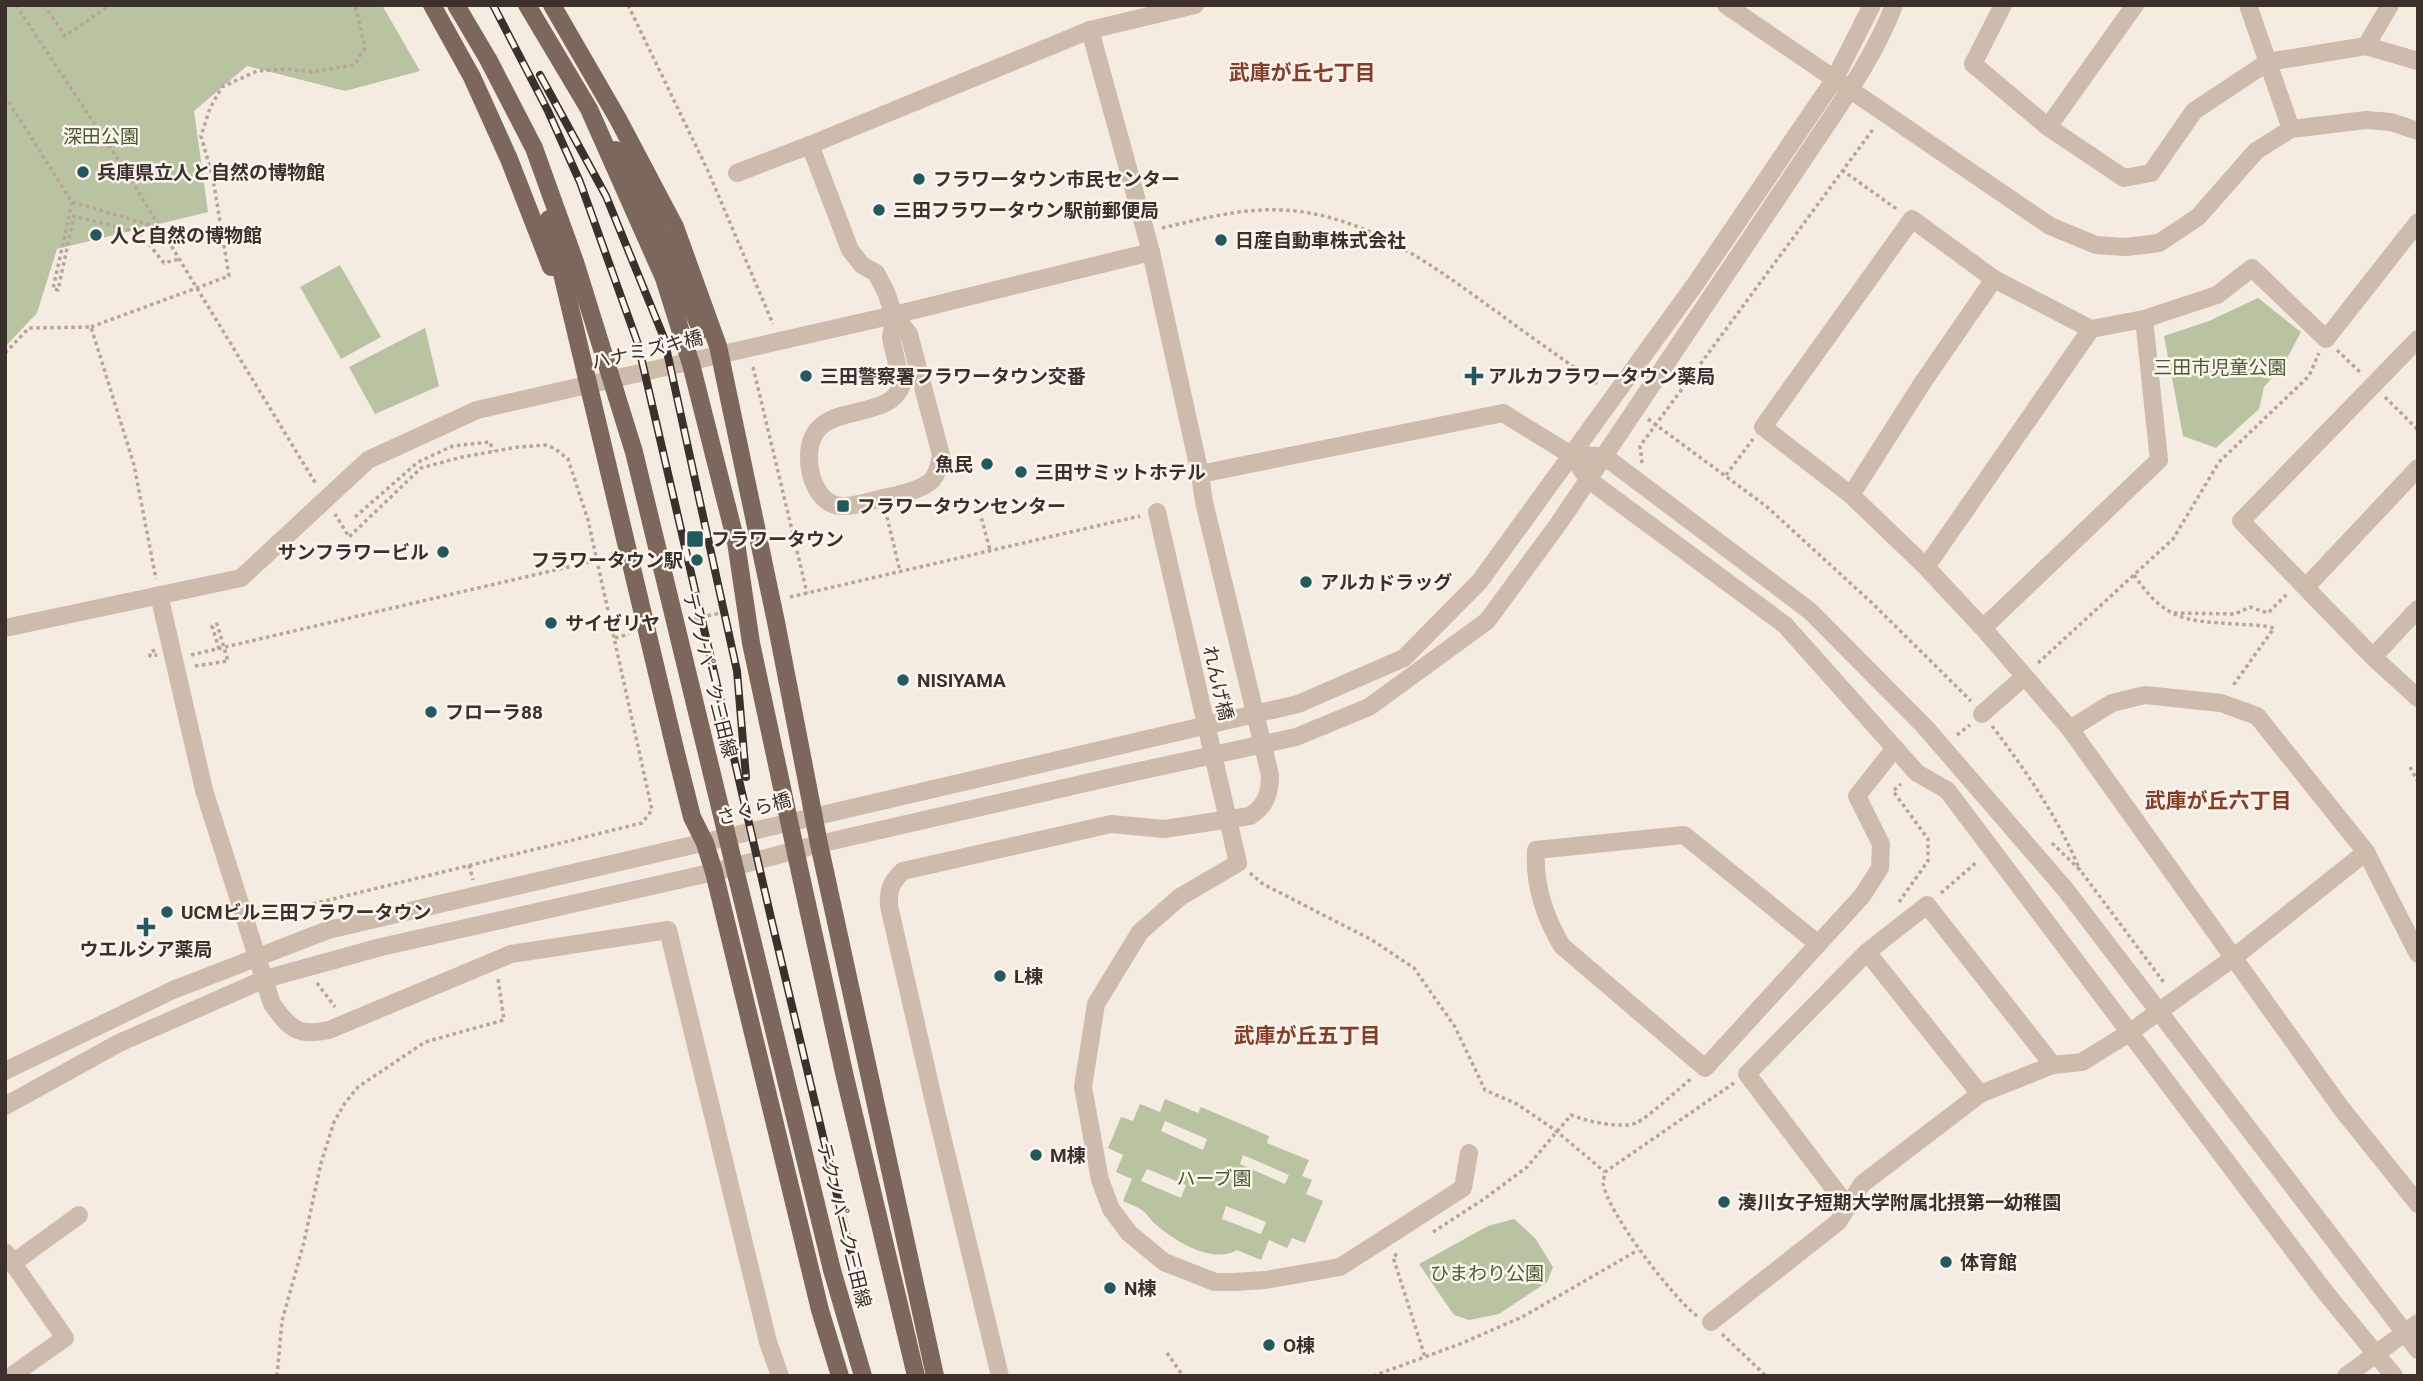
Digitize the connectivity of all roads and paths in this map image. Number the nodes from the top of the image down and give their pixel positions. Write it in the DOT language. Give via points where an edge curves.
graph roads {
  1 [pos="16,5"];
  2 [pos="44,5"];
  3 [pos="110,5"];
  4 [pos="355,5"];
  5 [pos="432,5"];
  6 [pos="456,5"];
  7 [pos="527,5"];
  8 [pos="552,5"];
  9 [pos="628,5"];
  10 [pos="1195,5"];
  11 [pos="1726,5"];
  12 [pos="1872,5"];
  13 [pos="1894,5"];
  14 [pos="2003,5"];
  15 [pos="2135,5"];
  16 [pos="2248,5"];
  17 [pos="2390,5"];
  18 [pos="1090,30"];
  19 [pos="2366,46"];
  20 [pos="2418,61"];
  21 [pos="2268,62"];
  22 [pos="1833,80"];
  23 [pos="1850,89"];
  24 [pos="5,96"];
  25 [pos="589,109"];
  26 [pos="1885,113"];
  27 [pos="2048,127"];
  28 [pos="2291,129"];
  29 [pos="2418,131"];
  30 [pos="810,145"];
  31 [pos="534,148"];
  32 [pos="1842,170"];
  33 [pos="737,173"];
  34 [pos="72,202"];
  35 [pos="1912,219"];
  36 [pos="2418,222"];
  37 [pos="161,228"];
  38 [pos="1146,231"];
  39 [pos="1152,252"];
  40 [pos="179,259"];
  41 [pos="1994,279"];
  42 [pos="894,315"];
  43 [pos="2144,318"];
  44 [pos="91,327"];
  45 [pos="1518,328"];
  46 [pos="2091,329"];
  47 [pos="578,335"];
  48 [pos="2326,338"];
  49 [pos="2418,339"];
  50 [pos="781,342"];
  51 [pos="749,348"];
  52 [pos="5,353"];
  53 [pos="725,379"];
  54 [pos="2373,386"];
  55 [pos="1763,427"];
  56 [pos="2418,430"];
  57 [pos="1685,445"];
  58 [pos="493,452"];
  59 [pos="1571,455"];
  60 [pos="1604,456"];
  61 [pos="1642,465"];
  62 [pos="2418,468"];
  63 [pos="1200,474"];
  64 [pos="1726,476"];
  65 [pos="1589,480"];
  66 [pos="320,491"];
  67 [pos="1851,495"];
  68 [pos="976,498"];
  69 [pos="1157,512"];
  70 [pos="335,514"];
  71 [pos="355,517"];
  72 [pos="887,517"];
  73 [pos="990,551"];
  74 [pos="597,560"];
  75 [pos="1926,566"];
  76 [pos="900,571"];
  77 [pos="2134,575"];
  78 [pos="2302,584"];
  79 [pos="807,593"];
  80 [pos="159,595"];
  81 [pos="781,599"];
  82 [pos="2418,609"];
  83 [pos="730,611"];
  84 [pos="2172,612"];
  85 [pos="691,620"];
  86 [pos="5,628"];
  87 [pos="1983,628"];
  88 [pos="640,632"];
  89 [pos="615,638"];
  90 [pos="239,645"];
  91 [pos="219,649"];
  92 [pos="2373,657"];
  93 [pos="176,670"];
  94 [pos="2024,677"];
  95 [pos="2418,698"];
  96 [pos="2221,703"];
  97 [pos="1255,714"];
  98 [pos="1982,714"];
  99 [pos="2070,729"];
  100 [pos="1952,734"];
  101 [pos="1961,743"];
  102 [pos="1262,744"];
  103 [pos="1895,748"];
  104 [pos="2410,767"];
  105 [pos="2418,782"];
  106 [pos="1893,790"];
  107 [pos="814,815"];
  108 [pos="2044,834"];
  109 [pos="705,843"];
  110 [pos="819,844"];
  111 [pos="1993,849"];
  112 [pos="2366,852"];
  113 [pos="1238,863"];
  114 [pos="2080,870"];
  115 [pos="714,872"];
  116 [pos="1927,905"];
  117 [pos="1892,911"];
  118 [pos="272,914"];
  119 [pos="2413,931"];
  120 [pos="1817,943"];
  121 [pos="1867,952"];
  122 [pos="2418,954"];
  123 [pos="258,957"];
  124 [pos="2233,958"];
  125 [pos="306,968"];
  126 [pos="265,979"];
  127 [pos="498,980"];
  128 [pos="2177,1000"];
  129 [pos="2160,1013"];
  130 [pos="347,1023"];
  131 [pos="2129,1033"];
  132 [pos="2053,1065"];
  133 [pos="1705,1068"];
  134 [pos="5,1071"];
  135 [pos="1747,1074"];
  136 [pos="1980,1094"];
  137 [pos="5,1105"];
  138 [pos="1555,1130"];
  139 [pos="1469,1153"];
  140 [pos="1605,1172"];
  141 [pos="2418,1204"];
  142 [pos="1848,1207"];
  143 [pos="79,1215"];
  144 [pos="1427,1235"];
  145 [pos="1405,1250"];
  146 [pos="1638,1250"];
  147 [pos="9,1258"];
  148 [pos="1711,1322"];
  149 [pos="2411,1328"];
  150 [pos="2418,1350"];
  151 [pos="1167,1353"];
  152 [pos="2376,1354"];
  153 [pos="1425,1357"];
  154 [pos="11,1376"];
  155 [pos="277,1376"];
  156 [pos="780,1376"];
  157 [pos="840,1376"];
  158 [pos="863,1376"];
  159 [pos="916,1376"];
  160 [pos="936,1376"];
  161 [pos="1000,1376"];
  162 [pos="1183,1376"];
  163 [pos="1373,1376"];
  164 [pos="1766,1376"];
  165 [pos="2346,1376"];
  166 [pos="2394,1376"];
  1 -- 37 [label="path"];
  2 -- 3 [label="path" via="65,37"];
  4 -- 44 [label="path" via="365,48 354,65 312,72 257,71 222,87 210,108 201,136 229,276"];
  5 -- 47 [label="main road" via="509,159"];
  6 -- 31 [label="main road, テクノパーク三田線"];
  7 -- 25 [label="main road, テクノパーク三田線"];
  8 -- 53 [label="main road" via="675,227 718,346"];
  9 -- 50 [label="path" via="708,171"];
  10 -- 18 [label="street"];
  11 -- 22 [label="street"];
  12 -- 22 [label="street, さくら橋"];
  13 -- 23 [label="street"];
  14 -- 27 [label="street" via="1973,64"];
  15 -- 27 [label="street"];
  16 -- 21 [label="street"];
  17 -- 19 [label="street"];
  18 -- 30 [label="street"];
  18 -- 38 [label="street"];
  19 -- 20 [label="street"];
  19 -- 21 [label="street"];
  21 -- 27 [label="street" via="2194,111 2151,173 2123,178"];
  21 -- 28 [label="street"];
  22 -- 23 [label="street"];
  22 -- 59 [label="street, さくら橋" via="1696,283"];
  23 -- 26 [label="street"];
  23 -- 60 [label="street"];
  24 -- 34 [label="path"];
  25 -- 53 [label="main road" via="632,173"];
  25 -- 159 [label="main road, テクノパーク三田線" via="664,278 691,364 736,542 751,643 800,872"];
  26 -- 28 [label="street" via="2050,226 2096,245 2126,247 2160,243 2178,233 2256,151"];
  26 -- 32 [label="path"];
  28 -- 29 [label="street" via="2366,120"];
  30 -- 33 [label="street"];
  30 -- 42 [label="street" via="850,250 876,273"];
  31 -- 47 [label="main road"];
  31 -- 158 [label="main road, テクノパーク三田線" via="634,452 832,1270"];
  32 -- 35 [label="path"];
  32 -- 61 [label="path" via="1640,446"];
  34 -- 37 [label="path"];
  34 -- 40 [label="path" via="53,289 58,290 74,216 140,233 164,263"];
  35 -- 41 [label="street"];
  35 -- 55 [label="street"];
  36 -- 48 [label="street"];
  37 -- 40 [label="path"];
  38 -- 39 [label="street"];
  38 -- 45 [label="path" via="1234,212 1282,210 1332,217 1384,237"];
  39 -- 42 [label="street, ハナミズキ橋"];
  39 -- 63 [label="street"];
  40 -- 66 [label="path"];
  41 -- 46 [label="street"];
  41 -- 67 [label="street"];
  42 -- 42 [label="street" via="909,334 941,455 938,471 931,482 901,495 838,506 818,492 811,475 810,446 824,422 879,406 899,392 902,385 891,338"];
  42 -- 50 [label="street, ハナミズキ橋"];
  43 -- 46 [label="street"];
  43 -- 48 [label="street" via="2217,295 2252,268"];
  43 -- 87 [label="street" via="2160,460"];
  44 -- 52 [label="path" via="29,328"];
  44 -- 80 [label="path" via="134,465"];
  46 -- 75 [label="street"];
  47 -- 109 [label="main road" via="679,766 692,817"];
  48 -- 54 [label="path"];
  48 -- 77 [label="path" via="2309,376 2220,462 2173,540"];
  49 -- 54 [label="street"];
  50 -- 51 [label="street, ハナミズキ橋"];
  51 -- 79 [label="path"];
  51 -- 80 [label="street, ハナミズキ橋" via="477,410 368,460 241,578"];
  53 -- 107 [label="main road"];
  54 -- 56 [label="path"];
  54 -- 78 [label="street" via="2241,520"];
  55 -- 64 [label="path"];
  55 -- 67 [label="street"];
  57 -- 64 [label="path"];
  58 -- 70 [label="path" via="421,468 349,537"];
  58 -- 71 [label="path" via="489,442 453,446 418,462"];
  58 -- 74 [label="path" via="545,445 568,459"];
  59 -- 60 [label="street"];
  59 -- 63 [label="street" via="1503,413"];
  59 -- 65 [label="street"];
  59 -- 97 [label="street, さくら橋" via="1480,581 1404,658 1298,704"];
  60 -- 65 [label="street"];
  60 -- 129 [label="street" via="1820,621 1925,727 2057,879"];
  62 -- 78 [label="street"];
  63 -- 97 [label="street"];
  64 -- 98 [label="path" via="1871,601"];
  65 -- 102 [label="street" via="1487,621 1369,707 1296,737"];
  65 -- 103 [label="street" via="1786,625"];
  67 -- 75 [label="street"];
  68 -- 73 [label="path"];
  69 -- 73 [label="path"];
  69 -- 113 [label="street, れんげ橋"];
  72 -- 76 [label="path"];
  73 -- 76 [label="path"];
  74 -- 89 [label="path"];
  74 -- 90 [label="path"];
  75 -- 87 [label="street"];
  76 -- 79 [label="path"];
  77 -- 84 [label="path" via="2150,598"];
  77 -- 94 [label="path"];
  78 -- 84 [label="path" via="2268,612 2250,607 2235,614"];
  78 -- 92 [label="street"];
  79 -- 81 [label="path"];
  80 -- 86 [label="street, ハナミズキ橋"];
  80 -- 93 [label="street"];
  82 -- 92 [label="street"];
  83 -- 85 [label="path"];
  84 -- 96 [label="path" via="2192,621 2273,628"];
  87 -- 94 [label="street"];
  88 -- 89 [label="path"];
  89 -- 118 [label="path" via="652,810 642,823"];
  91 -- 93 [label="path" via="212,626 217,624 228,661"];
  92 -- 95 [label="street"];
  93 -- 123 [label="street" via="204,790"];
  94 -- 98 [label="street"];
  94 -- 99 [label="street"];
  96 -- 99 [label="street" via="2145,695 2112,703"];
  96 -- 112 [label="street" via="2257,716"];
  97 -- 102 [label="street"];
  97 -- 107 [label="street, さくら橋"];
  98 -- 114 [label="path" via="2064,832"];
  99 -- 124 [label="street"];
  100 -- 101 [label="path"];
  102 -- 110 [label="street"];
  102 -- 161 [label="street" via="1270,791 1250,816 1164,829 1111,824 902,871 888,892"];
  103 -- 111 [label="street" via="1917,773 1947,790"];
  103 -- 120 [label="street" via="1857,796 1881,844 1880,868 1862,896"];
  104 -- 105 [label="path"];
  106 -- 117 [label="path" via="1928,839 1928,861"];
  107 -- 109 [label="street, さくら橋"];
  107 -- 110 [label="main road"];
  108 -- 114 [label="path"];
  109 -- 115 [label="main road"];
  109 -- 123 [label="street, さくら橋" via="328,930"];
  110 -- 115 [label="street"];
  110 -- 160 [label="main road"];
  111 -- 116 [label="path"];
  111 -- 131 [label="street"];
  112 -- 119 [label="street"];
  112 -- 124 [label="street"];
  113 -- 138 [label="path" via="1263,884 1373,940 1414,968 1455,1027 1485,1090 1517,1104"];
  113 -- 139 [label="street" via="1180,897 1140,932 1096,1004 1083,1087 1100,1180 1111,1209 1129,1233 1164,1262 1215,1282 1265,1280 1340,1267 1463,1188"];
  114 -- 128 [label="path"];
  115 -- 125 [label="street"];
  115 -- 157 [label="main road"];
  116 -- 121 [label="street"];
  116 -- 132 [label="street"];
  119 -- 122 [label="street"];
  120 -- 133 [label="street"];
  120 -- 133 [label="street" via="1684,835 1536,850 1540,896 1562,946"];
  121 -- 135 [label="street"];
  121 -- 136 [label="street"];
  123 -- 126 [label="street"];
  123 -- 134 [label="street, さくら橋" via="173,990"];
  124 -- 128 [label="street"];
  124 -- 141 [label="street" via="2341,1108"];
  125 -- 126 [label="street"];
  125 -- 130 [label="path"];
  126 -- 130 [label="street" via="272,1004 296,1031 310,1034"];
  126 -- 137 [label="street" via="119,1043"];
  127 -- 155 [label="path" via="504,1020 425,1042 358,1087 334,1122 282,1321"];
  128 -- 129 [label="street"];
  129 -- 131 [label="street"];
  129 -- 149 [label="street"];
  130 -- 156 [label="street" via="511,954 668,930"];
  131 -- 132 [label="street" via="2082,1062"];
  131 -- 152 [label="street"];
  132 -- 136 [label="street"];
  133 -- 138 [label="path" via="1636,1123 1609,1125 1571,1115"];
  135 -- 140 [label="path"];
  135 -- 142 [label="street"];
  136 -- 142 [label="street" via="1862,1184"];
  138 -- 140 [label="path"];
  138 -- 144 [label="path" via="1527,1167"];
  140 -- 146 [label="path" via="1609,1200"];
  142 -- 148 [label="street" via="1838,1222"];
  143 -- 147 [label="street"];
  145 -- 153 [label="path" via="1393,1257"];
  146 -- 148 [label="path" via="1694,1314"];
  146 -- 153 [label="path" via="1522,1317"];
  147 -- 154 [label="street" via="65,1338"];
  148 -- 164 [label="path"];
  149 -- 150 [label="street"];
  149 -- 152 [label="street"];
  151 -- 162 [label="path"];
  152 -- 165 [label="street"];
  152 -- 166 [label="street"];
  153 -- 163 [label="path"];
}
